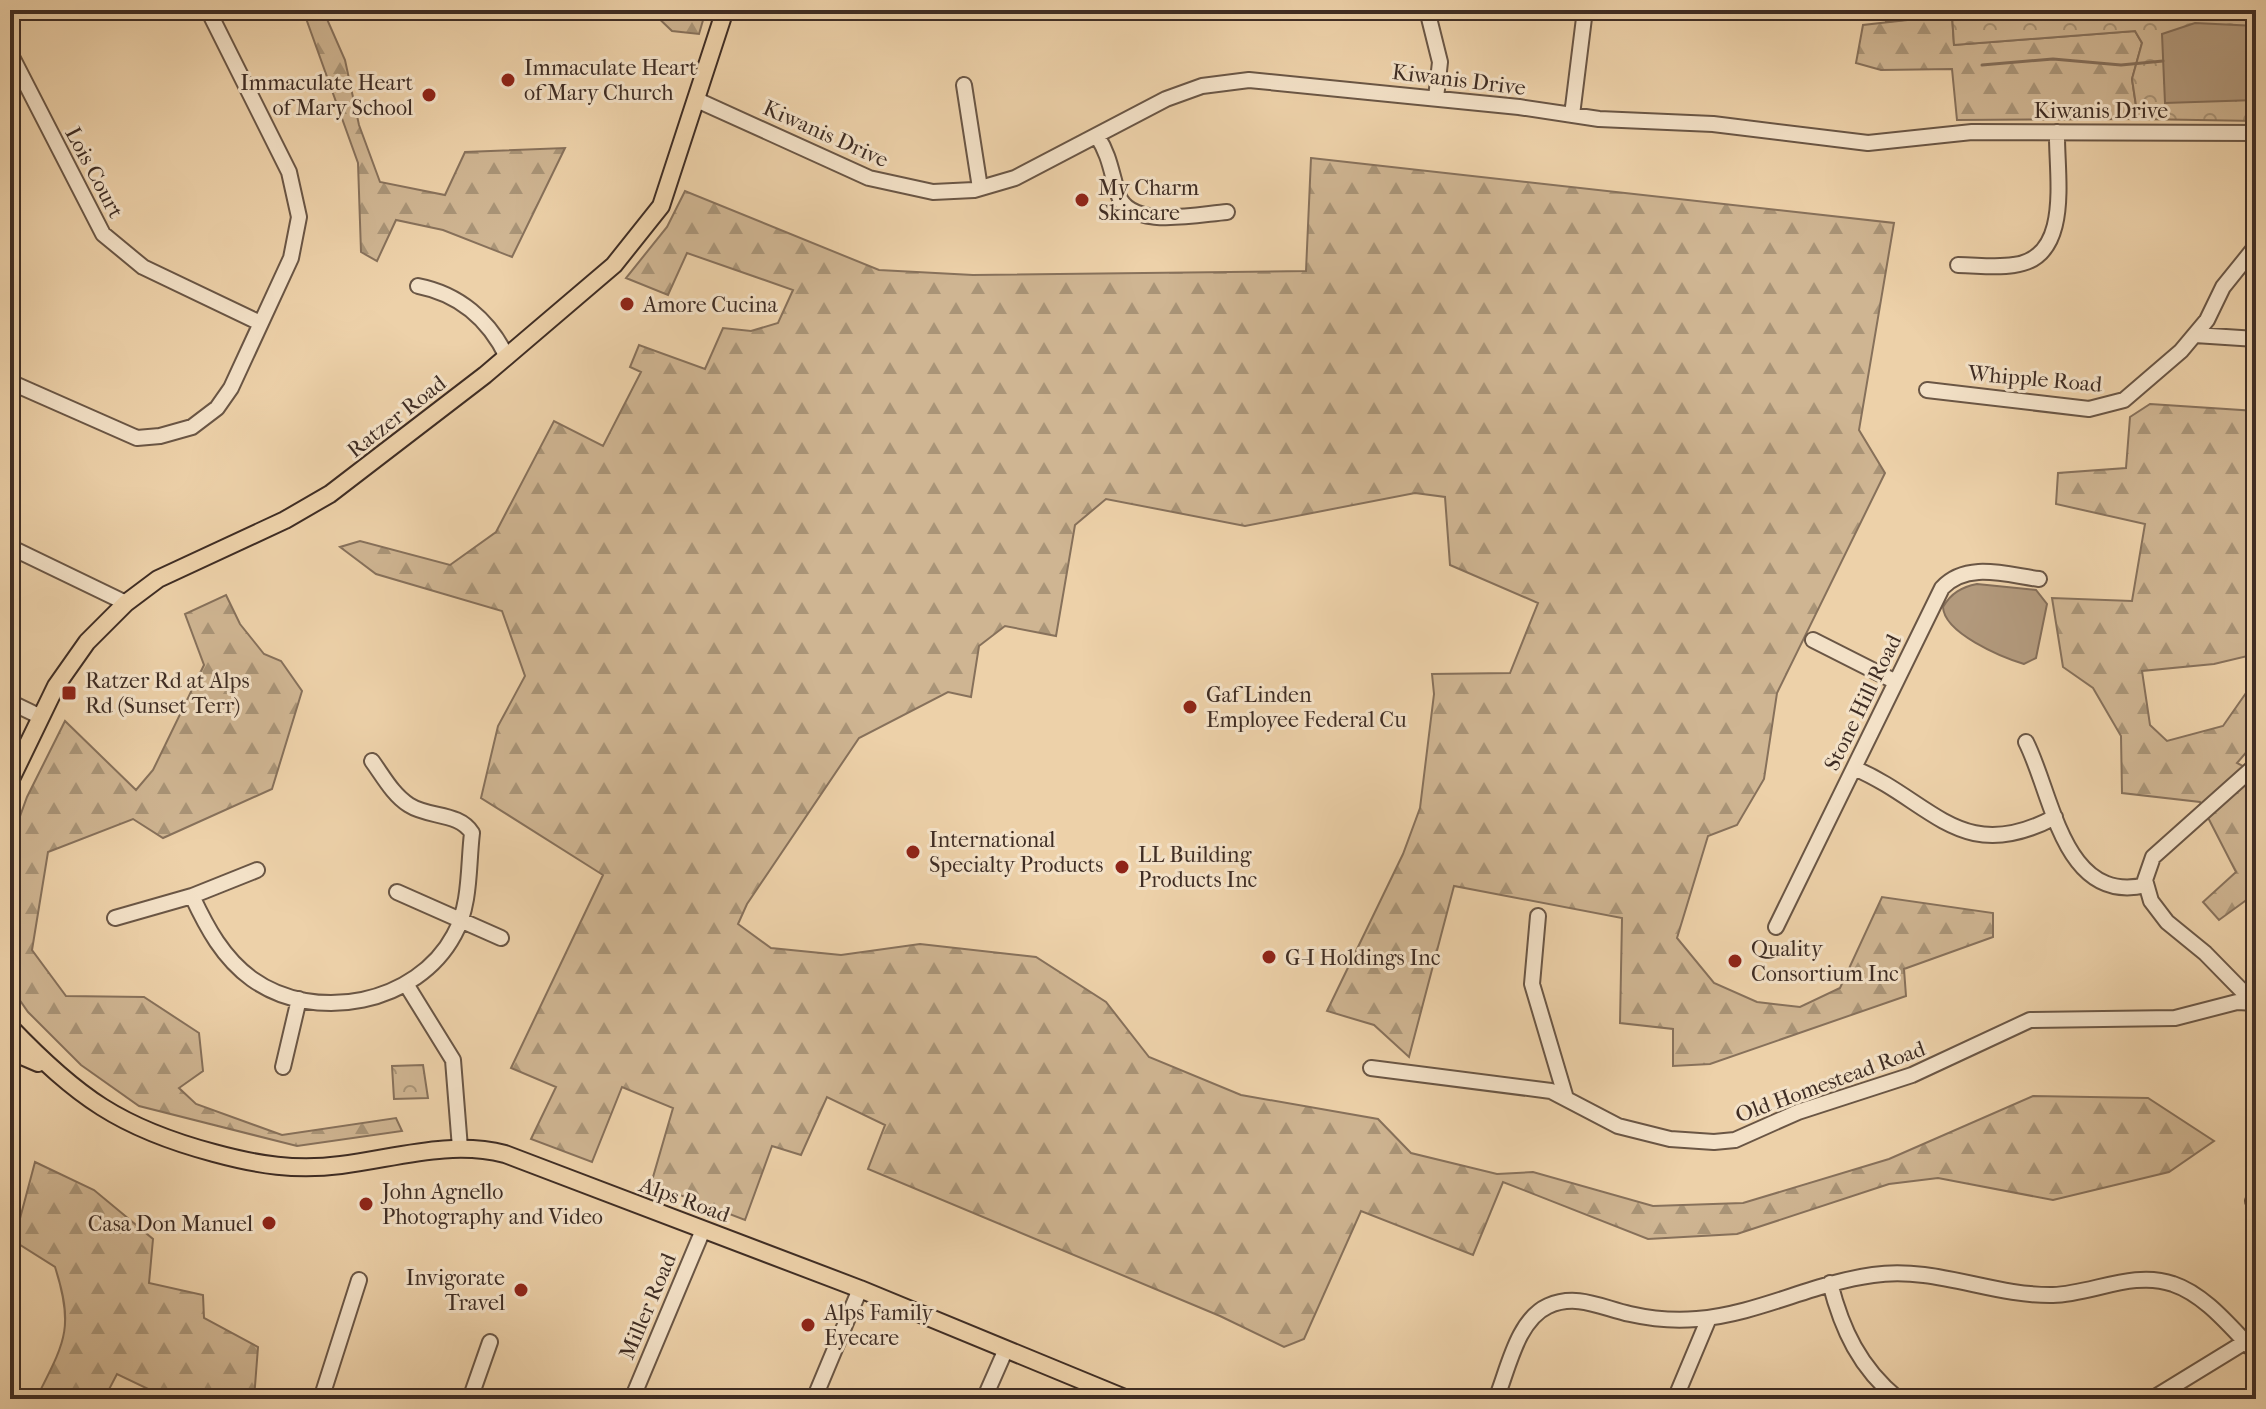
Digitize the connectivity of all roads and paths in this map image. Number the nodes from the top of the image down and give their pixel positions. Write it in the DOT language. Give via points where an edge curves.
graph roads {
  1 [pos="208,10"];
  2 [pos="725,10"];
  3 [pos="1427,10"];
  4 [pos="1585,10"];
  5 [pos="10,53"];
  6 [pos="964,85"];
  7 [pos="1436,98"];
  8 [pos="697,100"];
  9 [pos="1572,115"];
  10 [pos="2057,132"];
  11 [pos="2256,133"];
  12 [pos="1097,136"];
  13 [pos="980,188"];
  14 [pos="1227,212"];
  15 [pos="2256,246"];
  16 [pos="1958,265"];
  17 [pos="418,286"];
  18 [pos="260,323"];
  19 [pos="2195,335"];
  20 [pos="2256,339"];
  21 [pos="507,357"];
  22 [pos="10,382"];
  23 [pos="1927,390"];
  24 [pos="10,547"];
  25 [pos="2039,579"];
  26 [pos="126,603"];
  27 [pos="1813,640"];
  28 [pos="1896,682"];
  29 [pos="10,702"];
  30 [pos="41,717"];
  31 [pos="2026,742"];
  32 [pos="372,761"];
  33 [pos="2256,765"];
  34 [pos="1854,768"];
  35 [pos="10,781"];
  36 [pos="2055,817"];
  37 [pos="257,870"];
  38 [pos="2146,885"];
  39 [pos="397,892"];
  40 [pos="192,896"];
  41 [pos="1538,916"];
  42 [pos="115,918"];
  43 [pos="461,920"];
  44 [pos="1776,927"];
  45 [pos="501,938"];
  46 [pos="406,984"];
  47 [pos="299,999"];
  48 [pos="2254,1002"];
  49 [pos="10,1027"];
  50 [pos="10,1051"];
  51 [pos="283,1067"];
  52 [pos="1371,1068"];
  53 [pos="55,1073"];
  54 [pos="1565,1095"];
  55 [pos="460,1148"];
  56 [pos="703,1230"];
  57 [pos="359,1280"];
  58 [pos="1830,1283"];
  59 [pos="860,1289"];
  60 [pos="1709,1318"];
  61 [pos="490,1342"];
  62 [pos="2245,1342"];
  63 [pos="1006,1349"];
  64 [pos="2256,1353"];
  65 [pos="321,1399"];
  66 [pos="470,1399"];
  67 [pos="632,1399"];
  68 [pos="814,1399"];
  69 [pos="984,1399"];
  70 [pos="1127,1399"];
  71 [pos="1496,1399"];
  72 [pos="1675,1399"];
  73 [pos="1898,1399"];
  74 [pos="2152,1399"];
  1 -- 18 [label="street" via="289,172 298,206 294,249"];
  2 -- 8 [label="main road, Ratzer Road"];
  3 -- 7 [label="street" via="1440,62"];
  4 -- 9 [label="street"];
  5 -- 18 [label="street, Lois Court" via="103,234 143,267"];
  6 -- 13 [label="street"];
  7 -- 9 [label="street, Kiwanis Drive"];
  7 -- 12 [label="street, Kiwanis Drive" via="1274,80 1225,82 1166,99"];
  8 -- 13 [label="street, Kiwanis Drive" via="890,185 933,192"];
  8 -- 21 [label="main road, Ratzer Road" via="671,180 648,225 614,265"];
  9 -- 10 [label="street, Kiwanis Drive" via="1713,124 1868,143 1972,132"];
  10 -- 11 [label="street, Kiwanis Drive"];
  10 -- 16 [label="street" via="2056,224 2049,245 2021,264"];
  12 -- 13 [label="street, Kiwanis Drive" via="1015,178"];
  12 -- 14 [label="street" via="1110,155 1121,200 1134,213 1152,217"];
  15 -- 19 [label="street, Whipple Road" via="2223,287"];
  17 -- 21 [label="street" via="468,308 492,330"];
  18 -- 22 [label="street" via="223,401 206,418 177,433 143,438 123,434"];
  19 -- 20 [label="street"];
  19 -- 23 [label="street, Whipple Road" via="2124,400 2102,408"];
  21 -- 26 [label="main road, Ratzer Road" via="330,494 158,579"];
  24 -- 26 [label="street"];
  25 -- 28 [label="street, Stone Hill Road" via="1981,571 1949,581"];
  26 -- 30 [label="main road, Ratzer Road" via="73,660"];
  27 -- 28 [label="street"];
  28 -- 34 [label="street, Stone Hill Road"];
  29 -- 30 [label="street"];
  30 -- 35 [label="main road, Ratzer Road"];
  31 -- 36 [label="street"];
  32 -- 43 [label="street" via="411,807 456,819 472,833"];
  33 -- 38 [label="street" via="2153,857"];
  34 -- 36 [label="street" via="1896,788 1963,832 2006,834"];
  34 -- 44 [label="street, Stone Hill Road"];
  36 -- 38 [label="street" via="2078,862 2093,878 2124,889"];
  37 -- 40 [label="street"];
  38 -- 48 [label="street" via="2167,922"];
  39 -- 43 [label="street"];
  40 -- 42 [label="street"];
  40 -- 47 [label="street" via="222,951 252,979"];
  41 -- 54 [label="street" via="1532,984"];
  43 -- 45 [label="street"];
  43 -- 46 [label="street" via="435,962"];
  46 -- 47 [label="street" via="368,1000"];
  46 -- 55 [label="street" via="453,1060"];
  47 -- 51 [label="street"];
  48 -- 54 [label="street, Old Homestead Road" via="2175,1018 2030,1020 1912,1075 1798,1112 1735,1140 1693,1142 1648,1135 1587,1111"];
  49 -- 53 [label="main road, Alps Road"];
  50 -- 53 [label="main road"];
  52 -- 54 [label="street, Old Homestead Road"];
  53 -- 55 [label="main road, Alps Road" via="133,1127 261,1165 310,1169"];
  55 -- 56 [label="main road, Alps Road" via="505,1154"];
  56 -- 59 [label="main road, Alps Road"];
  56 -- 67 [label="street, Miller Road"];
  57 -- 65 [label="street"];
  58 -- 60 [label="street"];
  58 -- 62 [label="street" via="1922,1273 2049,1295 2162,1280 2199,1298"];
  58 -- 73 [label="street" via="1848,1340"];
  59 -- 63 [label="main road, Alps Road"];
  59 -- 68 [label="street"];
  60 -- 71 [label="street" via="1653,1318 1573,1300 1547,1306 1527,1324"];
  60 -- 72 [label="street"];
  61 -- 66 [label="street"];
  62 -- 64 [label="street"];
  62 -- 74 [label="street"];
  63 -- 69 [label="street"];
  63 -- 70 [label="main road, Alps Road"];
}
